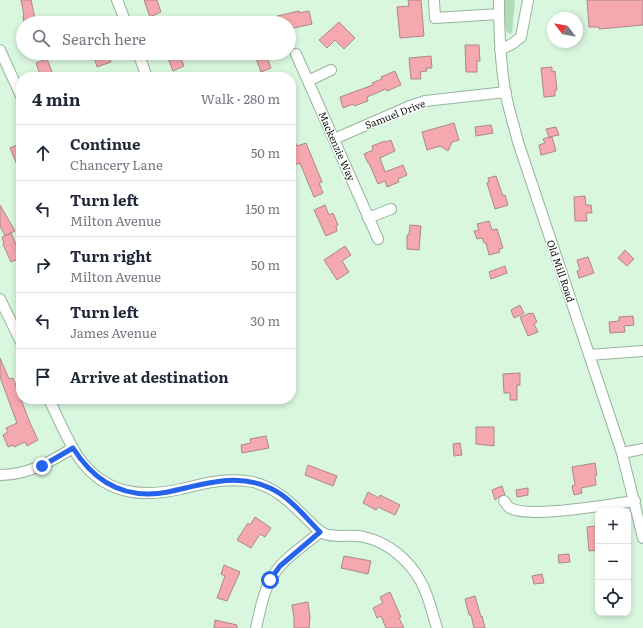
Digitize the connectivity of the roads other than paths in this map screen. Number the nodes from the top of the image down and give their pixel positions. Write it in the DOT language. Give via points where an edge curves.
graph roads {
  1 [pos="117,0"];
  2 [pos="434,0"];
  3 [pos="499,0"];
  4 [pos="528,0"];
  5 [pos="499,14"];
  6 [pos="123,16"];
  7 [pos="0,50"];
  8 [pos="500,50"];
  9 [pos="296,54"];
  10 [pos="141,60"];
  11 [pos="331,70"];
  12 [pos="145,72"];
  13 [pos="308,81"];
  14 [pos="16,85"];
  15 [pos="506,92"];
  16 [pos="334,139"];
  17 [pos="391,209"];
  18 [pos="368,218"];
  19 [pos="378,239"];
  20 [pos="0,299"];
  21 [pos="16,332"];
  22 [pos="643,351"];
  23 [pos="589,355"];
  24 [pos="51,404"];
  25 [pos="73,448"];
  26 [pos="643,449"];
  27 [pos="622,453"];
  28 [pos="0,475"];
  29 [pos="504,501"];
  30 [pos="635,501"];
  31 [pos="320,532"];
  32 [pos="643,538"];
  33 [pos="256,628"];
  34 [pos="437,628"];
  1 -- 6 [label="street"];
  2 -- 5 [label="street" via="436,18"];
  3 -- 5 [label="street, Old Mill Road"];
  4 -- 8 [label="street" via="521,37"];
  5 -- 8 [label="street, Old Mill Road"];
  7 -- 14 [label="street"];
  8 -- 15 [label="street, Old Mill Road"];
  9 -- 13 [label="street, Mackenzie Way"];
  10 -- 12 [label="street"];
  11 -- 13 [label="street"];
  13 -- 16 [label="street, Mackenzie Way"];
  15 -- 16 [label="street, Samuel Drive" via="425,101"];
  15 -- 23 [label="street, Old Mill Road" via="518,142"];
  16 -- 18 [label="street, Mackenzie Way"];
  17 -- 18 [label="street"];
  18 -- 19 [label="street, Mackenzie Way"];
  20 -- 21 [label="street"];
  22 -- 23 [label="street"];
  23 -- 27 [label="street, Old Mill Road"];
  24 -- 25 [label="street"];
  25 -- 28 [label="street" via="30,471"];
  25 -- 31 [label="street" via="90,471 103,482 128,492 150,494 233,480 260,484 271,488 292,503"];
  26 -- 27 [label="street"];
  27 -- 30 [label="street, Old Mill Road"];
  29 -- 30 [label="street" via="510,508 536,512"];
  30 -- 32 [label="street, Old Mill Road"];
  31 -- 33 [label="street" via="280,566 270,580"];
  31 -- 34 [label="street" via="327,535 369,538 399,555 410,565 422,583"];
}
